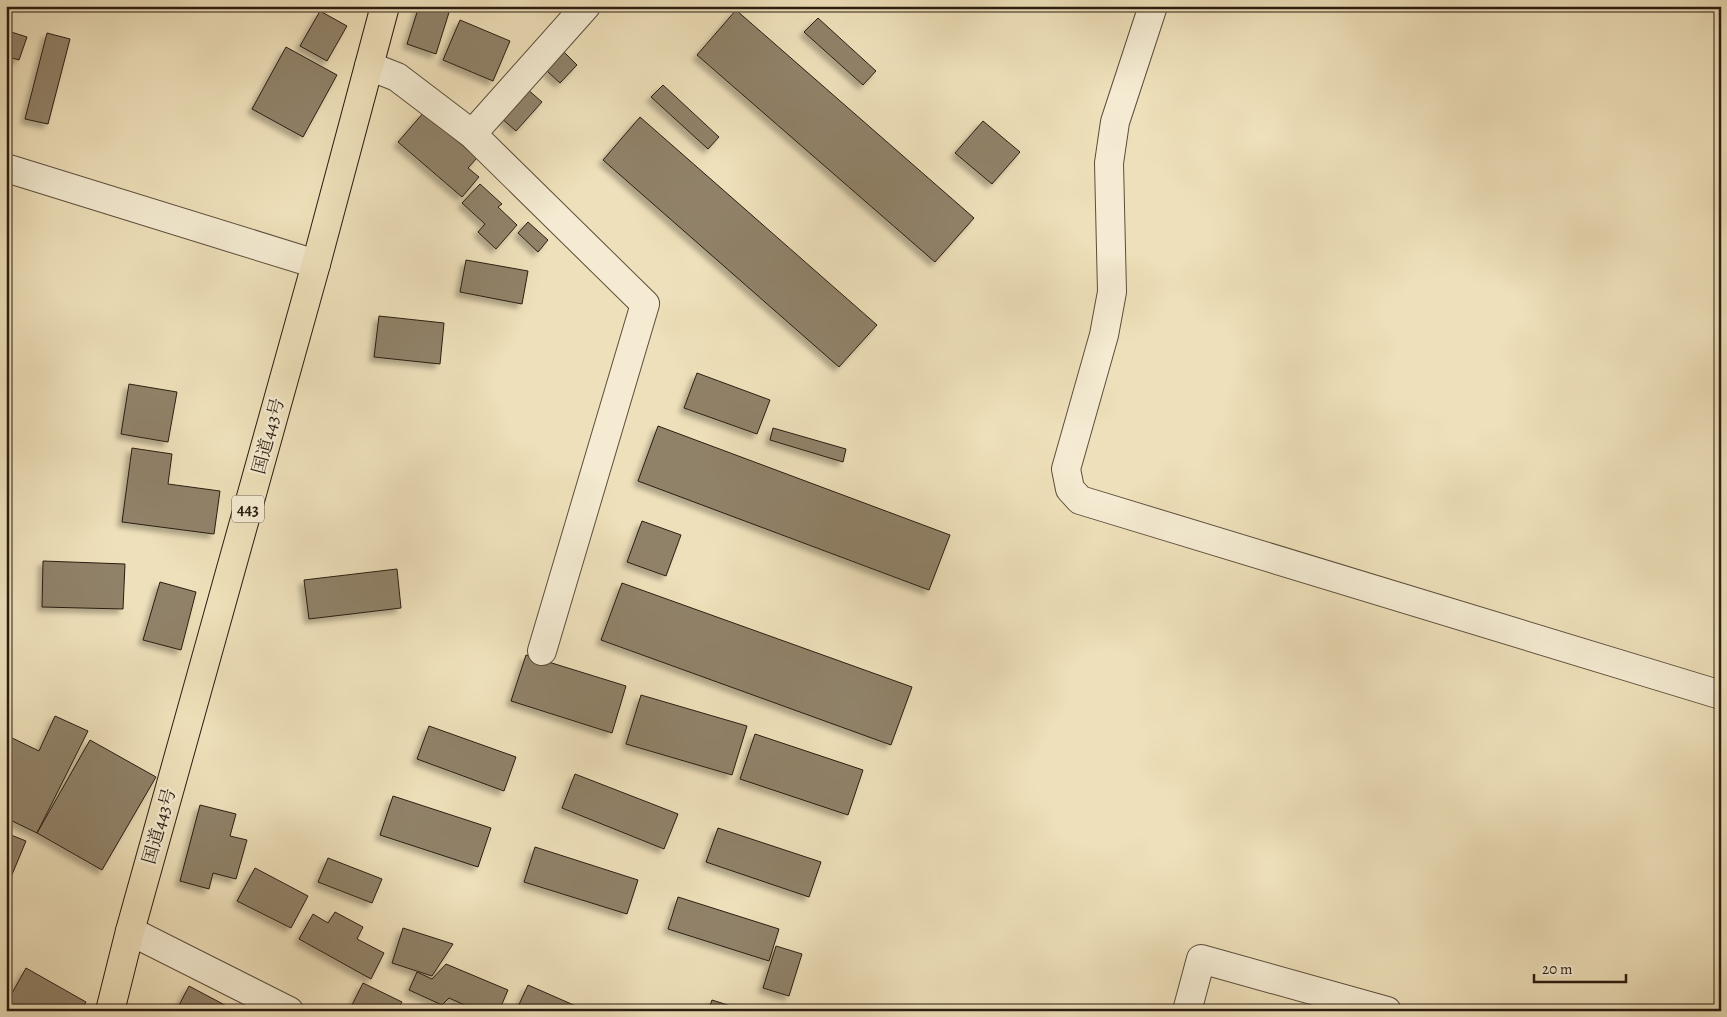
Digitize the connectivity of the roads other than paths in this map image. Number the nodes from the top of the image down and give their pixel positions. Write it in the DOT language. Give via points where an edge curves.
graph roads {
  1 [pos="385,6"];
  2 [pos="586,6"];
  3 [pos="1153,6"];
  4 [pos="369,66"];
  5 [pos="472,134"];
  6 [pos="6,168"];
  7 [pos="316,264"];
  8 [pos="542,651"];
  9 [pos="1721,695"];
  10 [pos="130,931"];
  11 [pos="110,1011"];
  12 [pos="289,1011"];
  13 [pos="1187,1011"];
  14 [pos="1387,1011"];
  1 -- 4 [label="highway, 国道443号 / 443"];
  2 -- 5 [label="street"];
  3 -- 9 [label="street" via="1114,122 1109,163 1112,292 1104,335 1066,470 1070,489 1080,500"];
  4 -- 5 [label="street" via="397,77"];
  4 -- 7 [label="highway, 国道443号 / 443"];
  5 -- 8 [label="street" via="645,304"];
  6 -- 7 [label="street"];
  7 -- 10 [label="highway, 国道443号 / 443"];
  10 -- 11 [label="highway, 国道443号 / 443"];
  10 -- 12 [label="street"];
  13 -- 14 [label="street" via="1201,959"];
}
